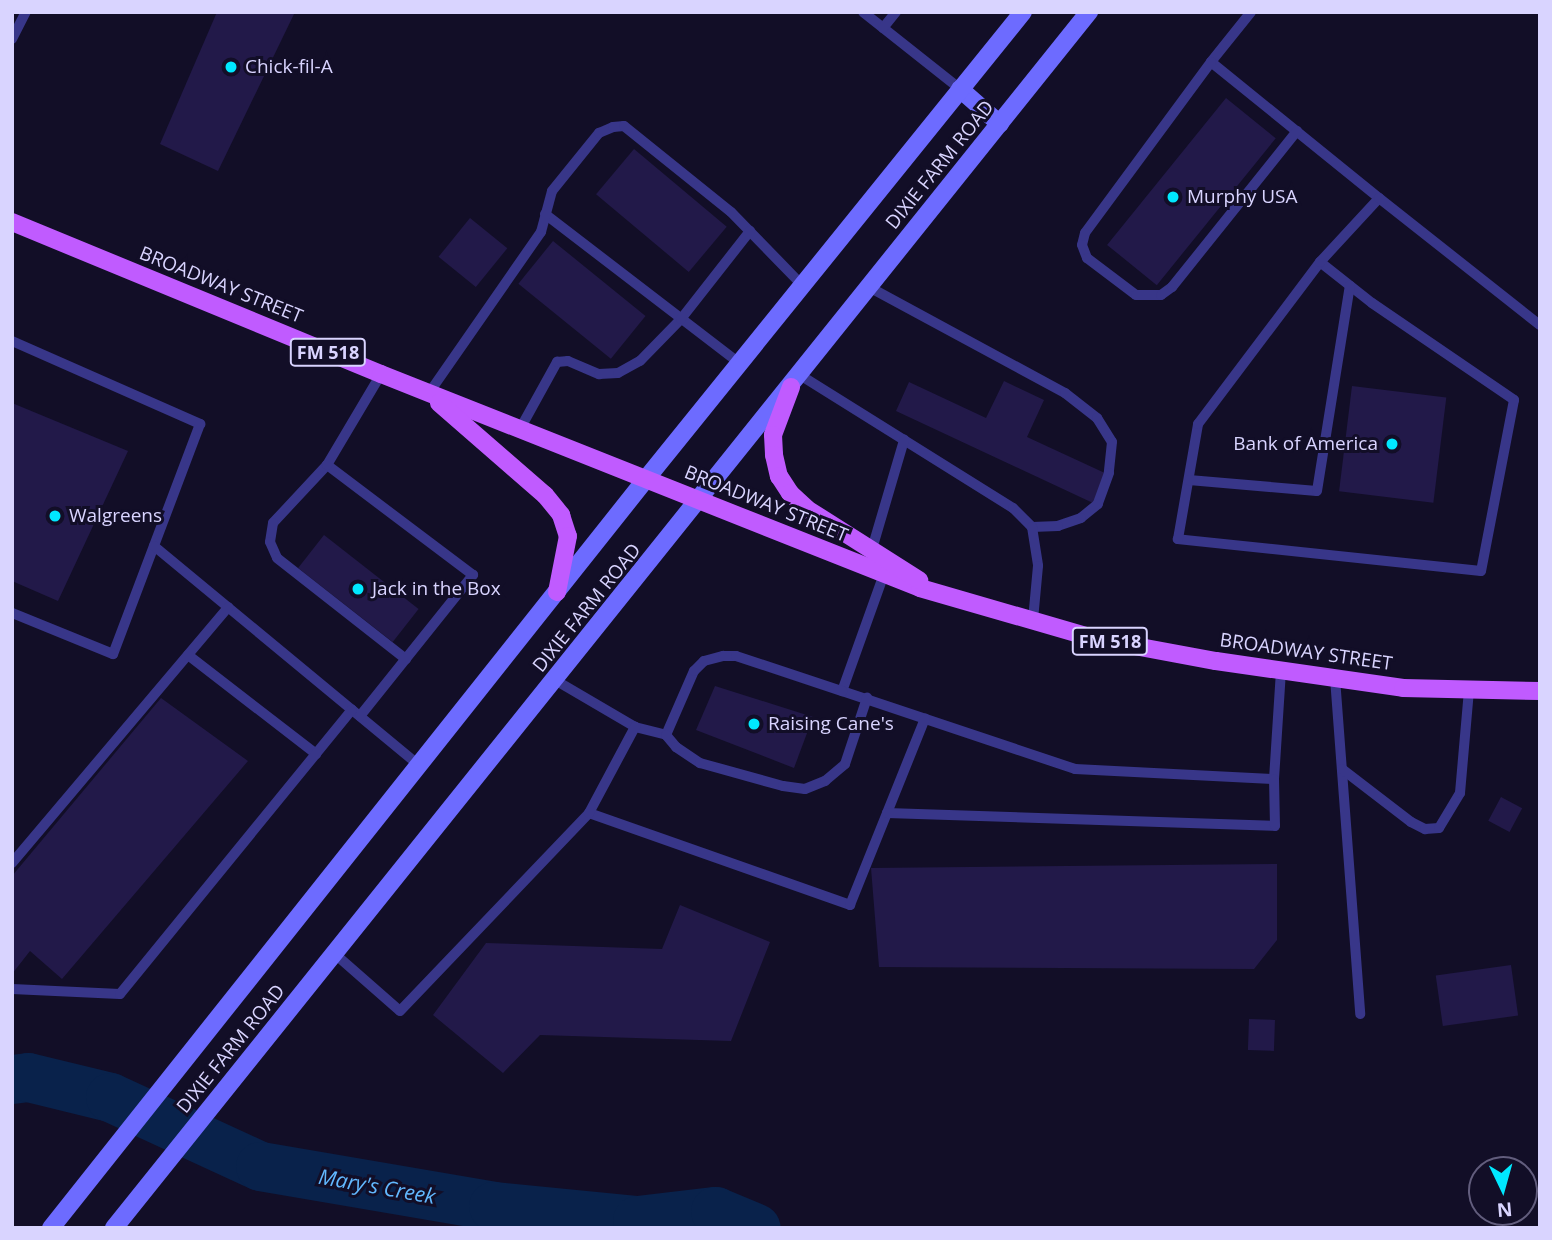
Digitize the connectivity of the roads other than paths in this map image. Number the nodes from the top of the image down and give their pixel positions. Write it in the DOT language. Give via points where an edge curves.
graph roads {
  1 [pos="26,12"];
  2 [pos="863,12"];
  3 [pos="896,12"];
  4 [pos="1023,12"];
  5 [pos="1089,12"];
  6 [pos="1251,12"];
  7 [pos="883,28"];
  8 [pos="13,35"];
  9 [pos="1211,62"];
  10 [pos="960,89"];
  11 [pos="1000,124"];
  12 [pos="1297,131"];
  13 [pos="1379,198"];
  14 [pos="545,214"];
  15 [pos="14,226"];
  16 [pos="750,232"];
  17 [pos="1320,262"];
  18 [pos="802,285"];
  19 [pos="1349,286"];
  20 [pos="869,287"];
  21 [pos="681,319"];
  22 [pos="1540,325"];
  23 [pos="12,341"];
  24 [pos="739,363"];
  25 [pos="381,374"];
  26 [pos="796,381"];
  27 [pos="429,393"];
  28 [pos="520,429"];
  29 [pos="904,440"];
  30 [pos="327,466"];
  31 [pos="646,479"];
  32 [pos="1189,480"];
  33 [pos="700,501"];
  34 [pos="1032,527"];
  35 [pos="154,546"];
  36 [pos="872,549"];
  37 [pos="884,574"];
  38 [pos="557,592"];
  39 [pos="942,595"];
  40 [pos="228,607"];
  41 [pos="12,613"];
  42 [pos="1032,620"];
  43 [pos="188,655"];
  44 [pos="406,659"];
  45 [pos="1281,670"];
  46 [pos="1335,678"];
  47 [pos="555,680"];
  48 [pos="1469,690"];
  49 [pos="842,691"];
  50 [pos="1540,691"];
  51 [pos="867,698"];
  52 [pos="356,713"];
  53 [pos="925,718"];
  54 [pos="635,727"];
  55 [pos="666,735"];
  56 [pos="316,754"];
  57 [pos="419,765"];
  58 [pos="1342,769"];
  59 [pos="1275,779"];
  60 [pos="589,813"];
  61 [pos="887,813"];
  62 [pos="12,863"];
  63 [pos="335,954"];
  64 [pos="12,989"];
  65 [pos="1360,1014"];
  66 [pos="51,1228"];
  67 [pos="114,1228"];
  1 -- 8 [label="lane"];
  2 -- 7 [label="lane"];
  3 -- 7 [label="lane"];
  4 -- 10 [label="main road, DIXIE FARM ROAD"];
  5 -- 11 [label="main road, DIXIE FARM ROAD"];
  6 -- 9 [label="lane"];
  7 -- 10 [label="lane"];
  9 -- 12 [label="lane"];
  9 -- 12 [label="lane" via="1085,233 1082,245 1087,258 1136,295 1161,295"];
  10 -- 11 [label="main road"];
  10 -- 18 [label="main road, DIXIE FARM ROAD"];
  11 -- 20 [label="main road, DIXIE FARM ROAD"];
  12 -- 13 [label="lane"];
  13 -- 17 [label="lane"];
  13 -- 22 [label="lane"];
  14 -- 16 [label="lane" via="552,191 599,133 625,126"];
  14 -- 21 [label="lane"];
  14 -- 27 [label="lane" via="541,232"];
  15 -- 25 [label="main road, BROADWAY STREET / FM 518"];
  16 -- 18 [label="lane"];
  16 -- 21 [label="lane"];
  17 -- 19 [label="lane"];
  17 -- 32 [label="lane" via="1198,424"];
  18 -- 24 [label="main road, DIXIE FARM ROAD"];
  19 -- 32 [label="lane" via="1317,492"];
  19 -- 32 [label="lane" via="1514,400 1481,571 1178,539"];
  20 -- 26 [label="main road, DIXIE FARM ROAD"];
  20 -- 34 [label="lane" via="1066,393 1097,418 1112,442 1109,473 1098,504 1081,518 1058,526"];
  21 -- 24 [label="lane"];
  21 -- 28 [label="lane" via="640,361 618,373 599,374 568,361 557,362"];
  23 -- 35 [label="lane" via="200,424"];
  24 -- 31 [label="main road, DIXIE FARM ROAD"];
  25 -- 27 [label="main road, BROADWAY STREET / FM 518"];
  25 -- 30 [label="lane"];
  26 -- 29 [label="lane"];
  26 -- 33 [label="main road, DIXIE FARM ROAD"];
  26 -- 36 [label="main road" via="773,435 779,476 807,509"];
  27 -- 28 [label="main road, BROADWAY STREET / FM 518"];
  27 -- 38 [label="main road" via="545,495 561,515 568,536"];
  28 -- 31 [label="main road, BROADWAY STREET / FM 518"];
  29 -- 34 [label="lane" via="1013,508"];
  29 -- 36 [label="lane"];
  30 -- 44 [label="lane" via="273,523 270,541 277,558"];
  30 -- 44 [label="lane" via="473,575"];
  31 -- 33 [label="main road, BROADWAY STREET / FM 518"];
  31 -- 38 [label="main road, DIXIE FARM ROAD"];
  33 -- 37 [label="main road, BROADWAY STREET / FM 518"];
  33 -- 47 [label="main road, DIXIE FARM ROAD"];
  34 -- 42 [label="lane" via="1038,566"];
  35 -- 40 [label="lane"];
  35 -- 41 [label="lane" via="113,654"];
  36 -- 39 [label="main road"];
  37 -- 39 [label="main road, BROADWAY STREET / FM 518"];
  37 -- 49 [label="lane"];
  38 -- 57 [label="main road, DIXIE FARM ROAD"];
  39 -- 42 [label="main road, BROADWAY STREET / FM 518"];
  40 -- 43 [label="lane"];
  40 -- 52 [label="lane"];
  42 -- 45 [label="main road, BROADWAY STREET / FM 518" via="1097,639"];
  43 -- 56 [label="lane"];
  43 -- 62 [label="lane"];
  44 -- 52 [label="lane"];
  45 -- 46 [label="main road, BROADWAY STREET / FM 518"];
  45 -- 59 [label="lane"];
  46 -- 48 [label="main road, BROADWAY STREET / FM 518" via="1403,688"];
  46 -- 58 [label="lane"];
  47 -- 54 [label="lane"];
  47 -- 63 [label="main road, DIXIE FARM ROAD"];
  48 -- 50 [label="main road, BROADWAY STREET / FM 518"];
  48 -- 58 [label="lane" via="1460,793 1439,828 1425,829 1410,822"];
  49 -- 51 [label="lane"];
  49 -- 55 [label="lane" via="736,656 723,656 704,661 694,671"];
  51 -- 53 [label="lane"];
  51 -- 55 [label="lane" via="845,764 825,781 805,789 700,763"];
  52 -- 56 [label="lane"];
  52 -- 57 [label="lane"];
  53 -- 59 [label="lane" via="1075,769"];
  53 -- 61 [label="lane"];
  54 -- 55 [label="lane"];
  54 -- 60 [label="lane"];
  56 -- 64 [label="lane" via="120,993"];
  57 -- 66 [label="main road, DIXIE FARM ROAD"];
  58 -- 65 [label="lane"];
  59 -- 61 [label="lane" via="1275,827"];
  60 -- 61 [label="lane" via="850,905"];
  60 -- 63 [label="lane" via="400,1010"];
  63 -- 67 [label="main road, DIXIE FARM ROAD"];
}
